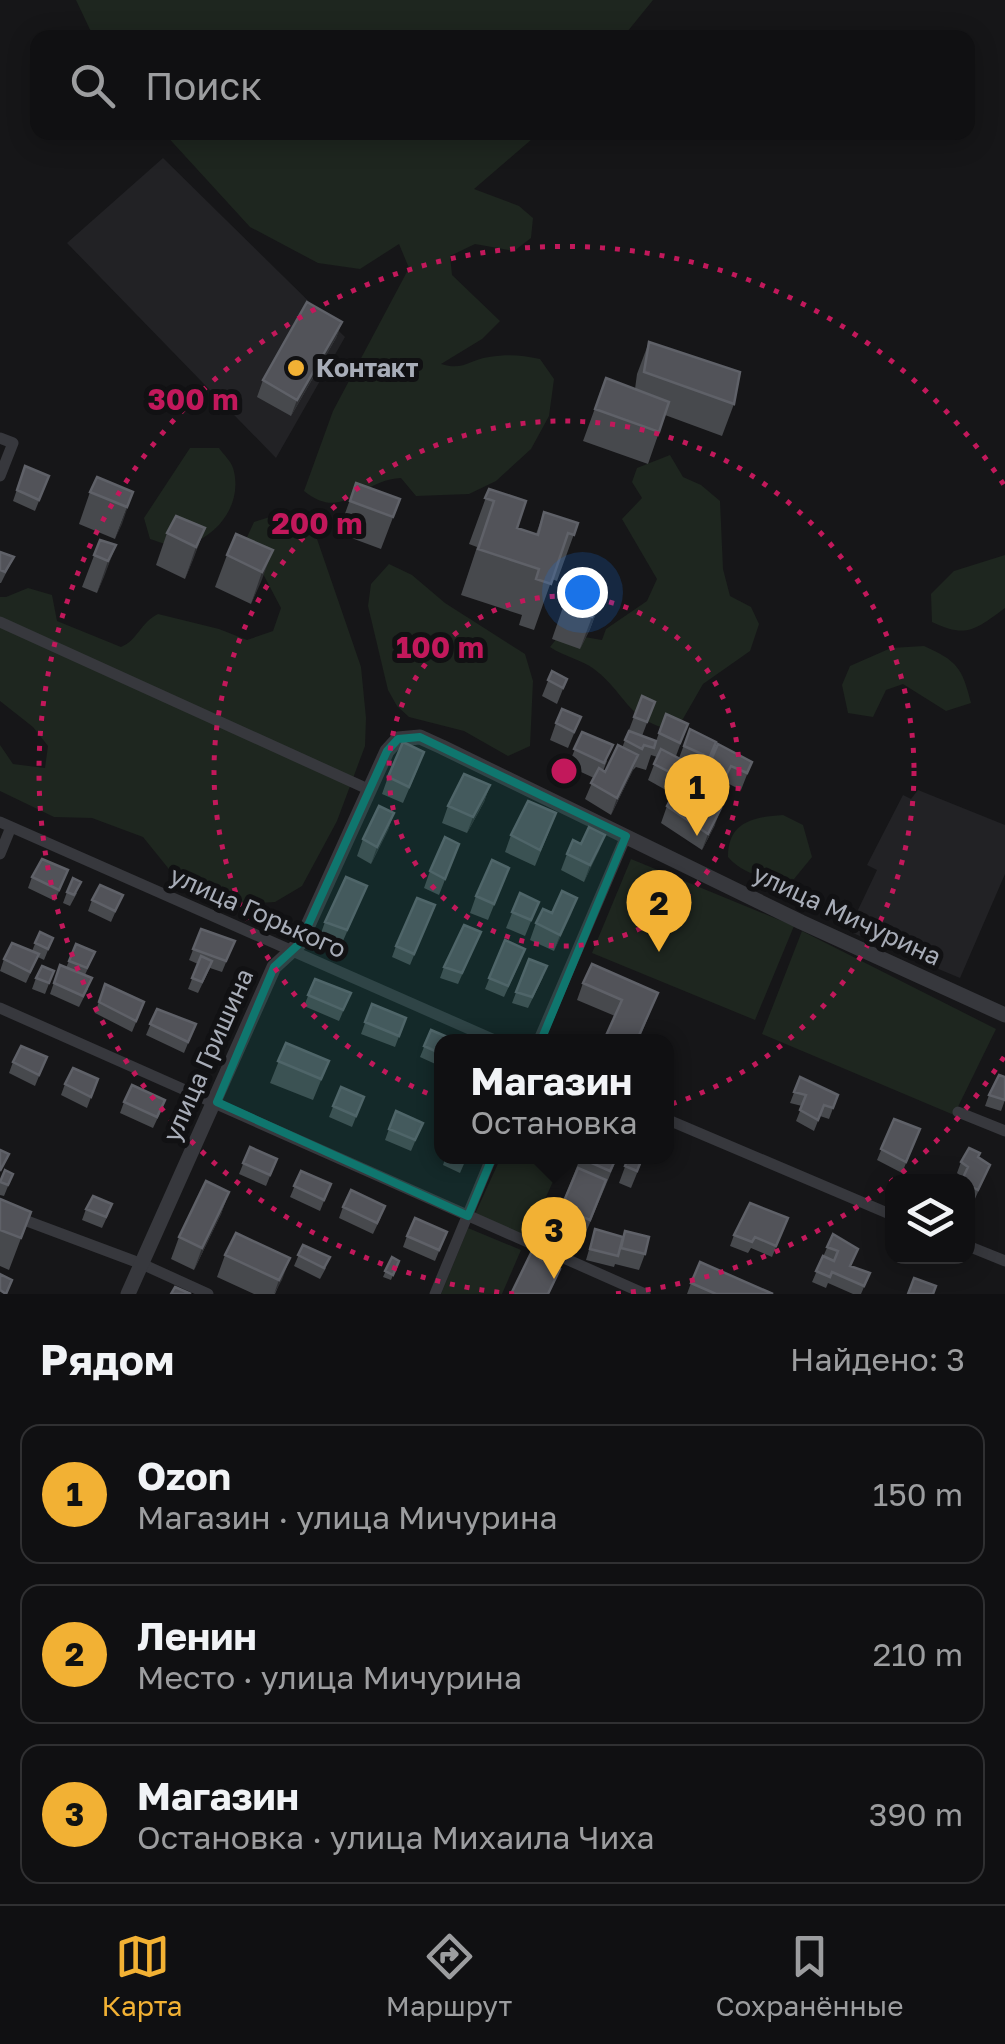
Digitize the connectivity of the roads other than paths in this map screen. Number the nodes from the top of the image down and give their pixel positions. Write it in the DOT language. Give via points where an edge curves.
graph roads {
  1 [pos="0,438"];
  2 [pos="0,476"];
  3 [pos="0,622"];
  4 [pos="398,739"];
  5 [pos="370,790"];
  6 [pos="6,824"];
  7 [pos="626,836"];
  8 [pos="0,854"];
  9 [pos="292,951"];
  10 [pos="0,1008"];
  11 [pos="1005,1015"];
  12 [pos="481,1034"];
  13 [pos="541,1034"];
  14 [pos="216,1102"];
  15 [pos="958,1112"];
  16 [pos="674,1123"];
  17 [pos="1005,1131"];
  18 [pos="489,1164"];
  19 [pos="0,1210"];
  20 [pos="885,1212"];
  21 [pos="468,1216"];
  22 [pos="975,1249"];
  23 [pos="1005,1261"];
  24 [pos="142,1264"];
  25 [pos="128,1294"];
  26 [pos="208,1294"];
  27 [pos="434,1294"];
  28 [pos="644,1294"];
  1 -- 2 [label="street" via="14,443"];
  3 -- 5 [label="street"];
  4 -- 5 [label="street, улица Гришина"];
  4 -- 7 [label="street, улица Мичурина" via="420,737"];
  5 -- 9 [label="street, улица Гришина"];
  6 -- 8 [label="street"];
  6 -- 9 [label="street, улица Горького"];
  7 -- 11 [label="street, улица Мичурина"];
  7 -- 13 [label="street"];
  9 -- 12 [label="street, улица Горького"];
  9 -- 14 [label="street, улица Гришина" via="274,967"];
  10 -- 14 [label="street"];
  14 -- 21 [label="street"];
  14 -- 24 [label="street, улица Гришина"];
  15 -- 17 [label="street"];
  16 -- 20 [label="street"];
  18 -- 21 [label="street"];
  19 -- 24 [label="street"];
  21 -- 27 [label="street"];
  21 -- 28 [label="street"];
  22 -- 23 [label="street"];
  24 -- 25 [label="street, улица Гришина"];
  24 -- 26 [label="street"];
}
